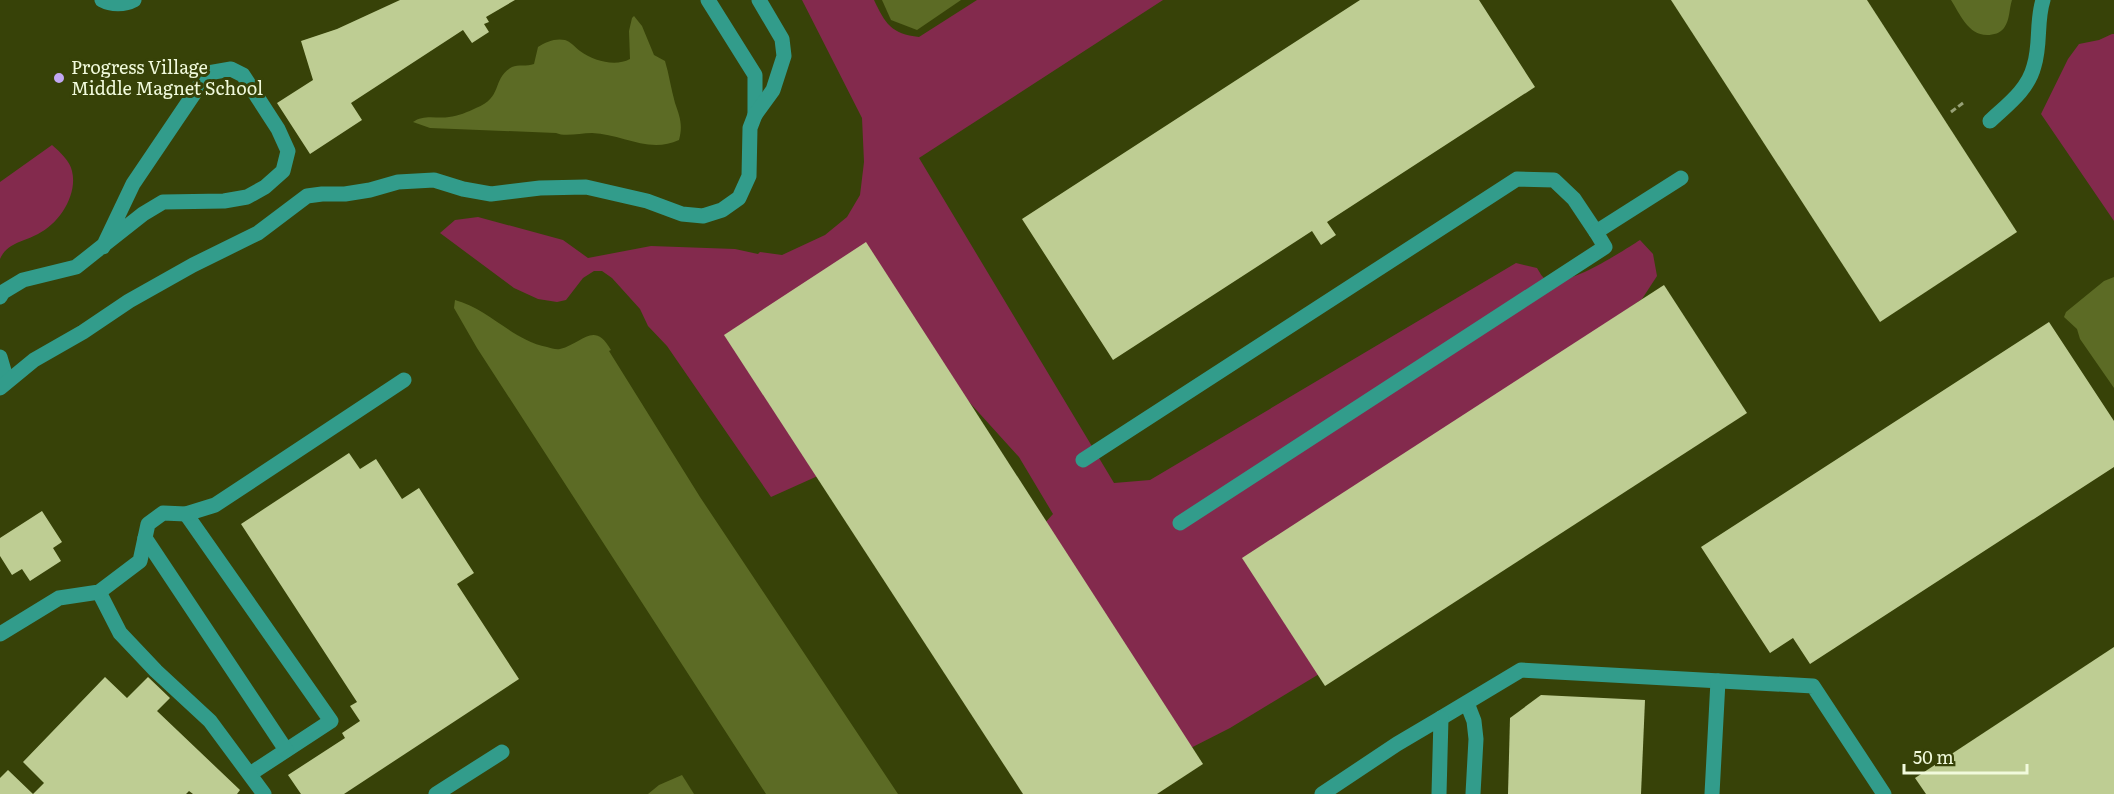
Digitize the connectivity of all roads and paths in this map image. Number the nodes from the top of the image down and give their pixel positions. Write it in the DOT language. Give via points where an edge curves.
graph roads {
  1 [pos="102,0"];
  2 [pos="134,0"];
  3 [pos="708,0"];
  4 [pos="759,0"];
  5 [pos="2043,0"];
  6 [pos="1963,104"];
  7 [pos="1951,112"];
  8 [pos="755,115"];
  9 [pos="1990,121"];
  10 [pos="1681,178"];
  11 [pos="1596,232"];
  12 [pos="103,247"];
  13 [pos="0,297"];
  14 [pos="0,357"];
  15 [pos="404,380"];
  16 [pos="3,385"];
  17 [pos="1083,460"];
  18 [pos="186,514"];
  19 [pos="1180,523"];
  20 [pos="145,538"];
  21 [pos="99,592"];
  22 [pos="0,634"];
  23 [pos="1718,681"];
  24 [pos="1467,703"];
  25 [pos="1441,718"];
  26 [pos="286,750"];
  27 [pos="502,752"];
  28 [pos="250,774"];
  29 [pos="264,794"];
  30 [pos="436,794"];
  31 [pos="1322,794"];
  32 [pos="1439,794"];
  33 [pos="1473,794"];
  34 [pos="1712,794"];
  35 [pos="1884,794"];
  1 -- 2 [label="street" via="128,4"];
  3 -- 8 [label="street" via="755,75"];
  4 -- 8 [label="street" via="782,39 784,56 773,90"];
  5 -- 9 [label="street" via="2034,66 2022,92"];
  6 -- 7 [label="path"];
  8 -- 16 [label="street" via="750,128 749,176 738,198 722,210 703,216 682,214 647,201 586,187 491,194 434,180 307,196 258,233 129,301 34,360"];
  10 -- 11 [label="street"];
  11 -- 17 [label="street" via="1574,199 1554,180 1517,179"];
  11 -- 19 [label="street" via="1605,247"];
  12 -- 12 [label="street" via="163,201 247,197 283,171 288,151 243,75 231,69 208,73 133,184"];
  12 -- 13 [label="street" via="76,267 23,280"];
  14 -- 16 [label="street"];
  15 -- 18 [label="street" via="215,504"];
  18 -- 20 [label="street" via="163,513 148,524"];
  18 -- 26 [label="street" via="331,721"];
  20 -- 21 [label="street" via="140,561"];
  20 -- 26 [label="street"];
  21 -- 22 [label="street" via="59,598"];
  21 -- 28 [label="street" via="120,633 210,721"];
  23 -- 24 [label="street" via="1521,670"];
  23 -- 34 [label="street"];
  23 -- 35 [label="street" via="1813,686"];
  24 -- 25 [label="street"];
  24 -- 33 [label="street" via="1476,739"];
  25 -- 31 [label="street"];
  25 -- 32 [label="street"];
  26 -- 28 [label="street"];
  27 -- 30 [label="street"];
  28 -- 29 [label="street"];
}
